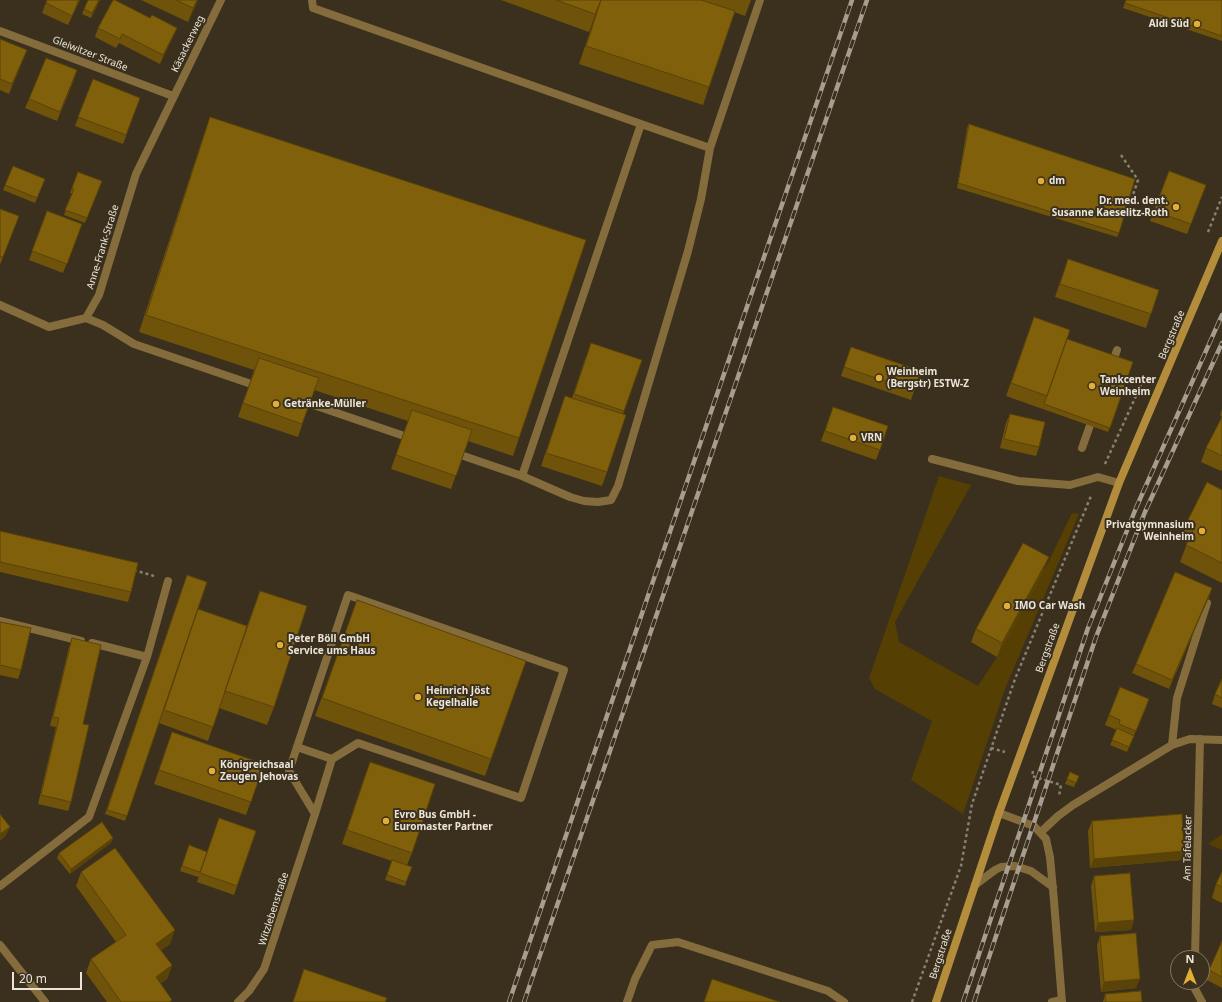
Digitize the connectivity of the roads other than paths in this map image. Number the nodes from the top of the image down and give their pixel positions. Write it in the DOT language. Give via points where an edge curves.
graph roads {
  1 [pos="221,0"];
  2 [pos="312,0"];
  3 [pos="760,0"];
  4 [pos="0,31"];
  5 [pos="173,96"];
  6 [pos="641,124"];
  7 [pos="710,148"];
  8 [pos="1222,241"];
  9 [pos="0,306"];
  10 [pos="86,318"];
  11 [pos="1117,350"];
  12 [pos="1110,371"];
  13 [pos="268,390"];
  14 [pos="291,397"];
  15 [pos="1097,406"];
  16 [pos="425,443"];
  17 [pos="440,448"];
  18 [pos="1082,448"];
  19 [pos="932,459"];
  20 [pos="522,476"];
  21 [pos="1119,483"];
  22 [pos="168,581"];
  23 [pos="1208,603"];
  24 [pos="0,621"];
  25 [pos="147,657"];
  26 [pos="1200,739"];
  27 [pos="1222,740"];
  28 [pos="1172,745"];
  29 [pos="297,747"];
  30 [pos="332,759"];
  31 [pos="999,813"];
  32 [pos="315,814"];
  33 [pos="1041,832"];
  34 [pos="975,885"];
  35 [pos="0,886"];
  36 [pos="1053,887"];
  37 [pos="0,945"];
  38 [pos="1196,950"];
  39 [pos="1196,990"];
  40 [pos="1062,1001"];
  41 [pos="45,1002"];
  42 [pos="238,1002"];
  43 [pos="627,1002"];
  44 [pos="844,1002"];
  45 [pos="936,1002"];
  46 [pos="1052,1002"];
  47 [pos="1202,1002"];
  1 -- 5 [label="street, Käsackerweg"];
  2 -- 6 [label="street" via="313,8"];
  3 -- 7 [label="street"];
  4 -- 5 [label="street, Gleiwitzer Straße"];
  5 -- 10 [label="street, Anne-Frank-Straße" via="136,174 99,296"];
  6 -- 7 [label="street"];
  6 -- 20 [label="street"];
  7 -- 20 [label="street" via="688,251 618,486 611,500 584,501"];
  8 -- 21 [label="main road, Bergstraße"];
  9 -- 10 [label="street" via="49,327"];
  10 -- 13 [label="street" via="134,344"];
  11 -- 12 [label="street"];
  14 -- 16 [label="street"];
  15 -- 18 [label="street"];
  17 -- 20 [label="street"];
  19 -- 21 [label="street" via="1018,481 1070,485 1098,477"];
  21 -- 31 [label="main road, Bergstraße"];
  22 -- 25 [label="street"];
  23 -- 28 [label="street" via="1177,698"];
  24 -- 25 [label="street"];
  25 -- 35 [label="street" via="89,817"];
  26 -- 27 [label="street"];
  26 -- 28 [label="street" via="1190,739"];
  26 -- 38 [label="street, Am Tafelacker"];
  28 -- 33 [label="street" via="1065,811"];
  29 -- 30 [label="street"];
  29 -- 30 [label="street" via="348,595 564,670 521,798 358,743"];
  29 -- 32 [label="street" via="289,771"];
  30 -- 32 [label="street, Witzlebenstraße"];
  31 -- 33 [label="street" via="1034,826"];
  31 -- 34 [label="main road, Bergstraße"];
  32 -- 42 [label="street, Witzlebenstraße" via="264,969"];
  33 -- 36 [label="street" via="1050,856"];
  34 -- 36 [label="street" via="1001,867 1015,866 1031,871"];
  34 -- 45 [label="main road, Bergstraße"];
  36 -- 40 [label="street"];
  37 -- 41 [label="street"];
  39 -- 47 [label="street"];
  40 -- 46 [label="street"];
  43 -- 44 [label="street" via="652,945 678,942 828,991"];
}
